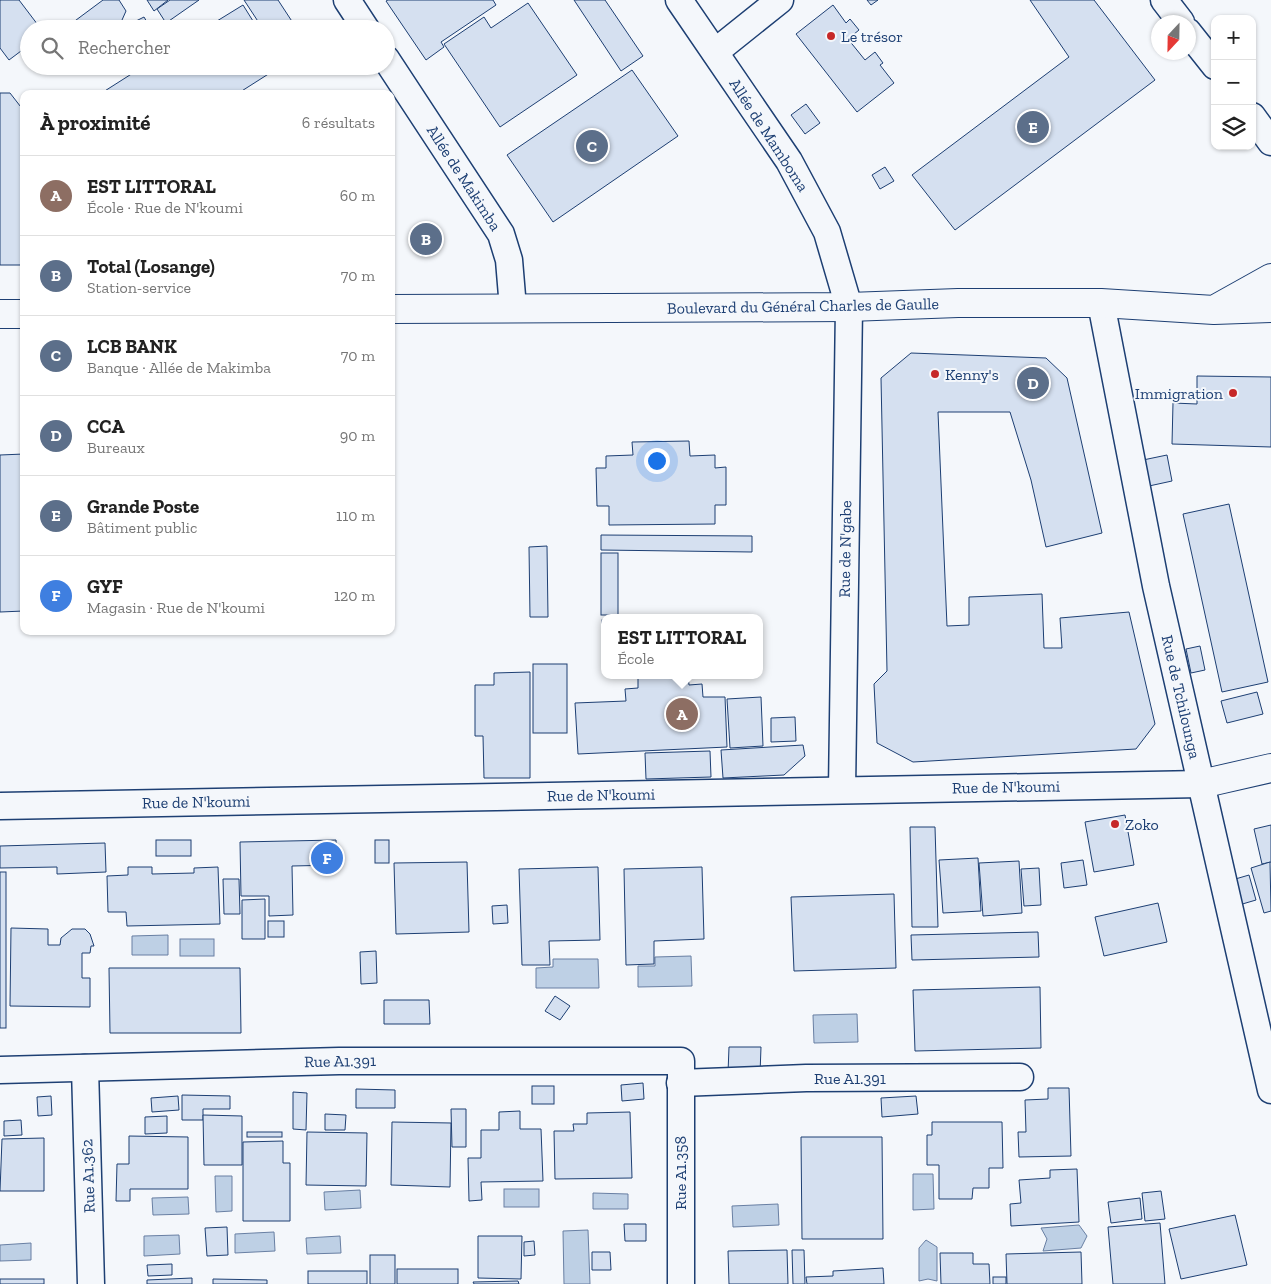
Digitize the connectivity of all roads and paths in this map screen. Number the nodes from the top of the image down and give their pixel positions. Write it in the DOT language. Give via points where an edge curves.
graph roads {
  1 [pos="347,0"];
  2 [pos="680,0"];
  3 [pos="780,0"];
  4 [pos="1164,0"];
  5 [pos="1176,15"];
  6 [pos="360,20"];
  7 [pos="1196,42"];
  8 [pos="715,52"];
  9 [pos="1211,61"];
  10 [pos="395,73"];
  11 [pos="1256,121"];
  12 [pos="1271,142"];
  13 [pos="1271,278"];
  14 [pos="1101,303"];
  15 [pos="849,307"];
  16 [pos="513,308"];
  17 [pos="1271,308"];
  18 [pos="395,309"];
  19 [pos="1214,310"];
  20 [pos="0,314"];
  21 [pos="20,314"];
  22 [pos="1271,768"];
  23 [pos="1201,784"];
  24 [pos="842,790"];
  25 [pos="0,806"];
  26 [pos="84,1068"];
  27 [pos="0,1070"];
  28 [pos="680,1072"];
  29 [pos="1020,1077"];
  30 [pos="1271,1090"];
  31 [pos="91,1284"];
  32 [pos="681,1284"];
  1 -- 6 [label="street"];
  2 -- 8 [label="street, Allée de Mamboma"];
  3 -- 8 [label="street"];
  4 -- 5 [label="street"];
  7 -- 9 [label="street"];
  8 -- 15 [label="street, Allée de Mamboma" via="789,160 827,232"];
  10 -- 16 [label="street, Allée de Makimba" via="501,234 510,260"];
  11 -- 12 [label="street"];
  13 -- 19 [label="main road"];
  14 -- 15 [label="main road, Boulevard du Général Charles de Gaulle"];
  14 -- 19 [label="main road, Boulevard du Général Charles de Gaulle"];
  14 -- 23 [label="street, Rue de Tchilounga" via="1156,586"];
  15 -- 16 [label="main road, Boulevard du Général Charles de Gaulle"];
  15 -- 24 [label="street, Rue de N'gabe"];
  16 -- 18 [label="main road, Boulevard du Général Charles de Gaulle"];
  17 -- 19 [label="main road, Boulevard du Général Charles de Gaulle"];
  20 -- 21 [label="main road"];
  22 -- 23 [label="main road"];
  23 -- 24 [label="street, Rue de N'koumi"];
  23 -- 30 [label="street, Rue de Tchilounga"];
  24 -- 25 [label="street, Rue de N'koumi"];
  26 -- 27 [label="street, Rue A1.391"];
  26 -- 28 [label="street, Rue A1.391" via="339,1061"];
  26 -- 31 [label="street, Rue A1.362"];
  28 -- 29 [label="street, Rue A1.391" via="806,1078"];
  28 -- 32 [label="street, Rue A1.358"];
}
